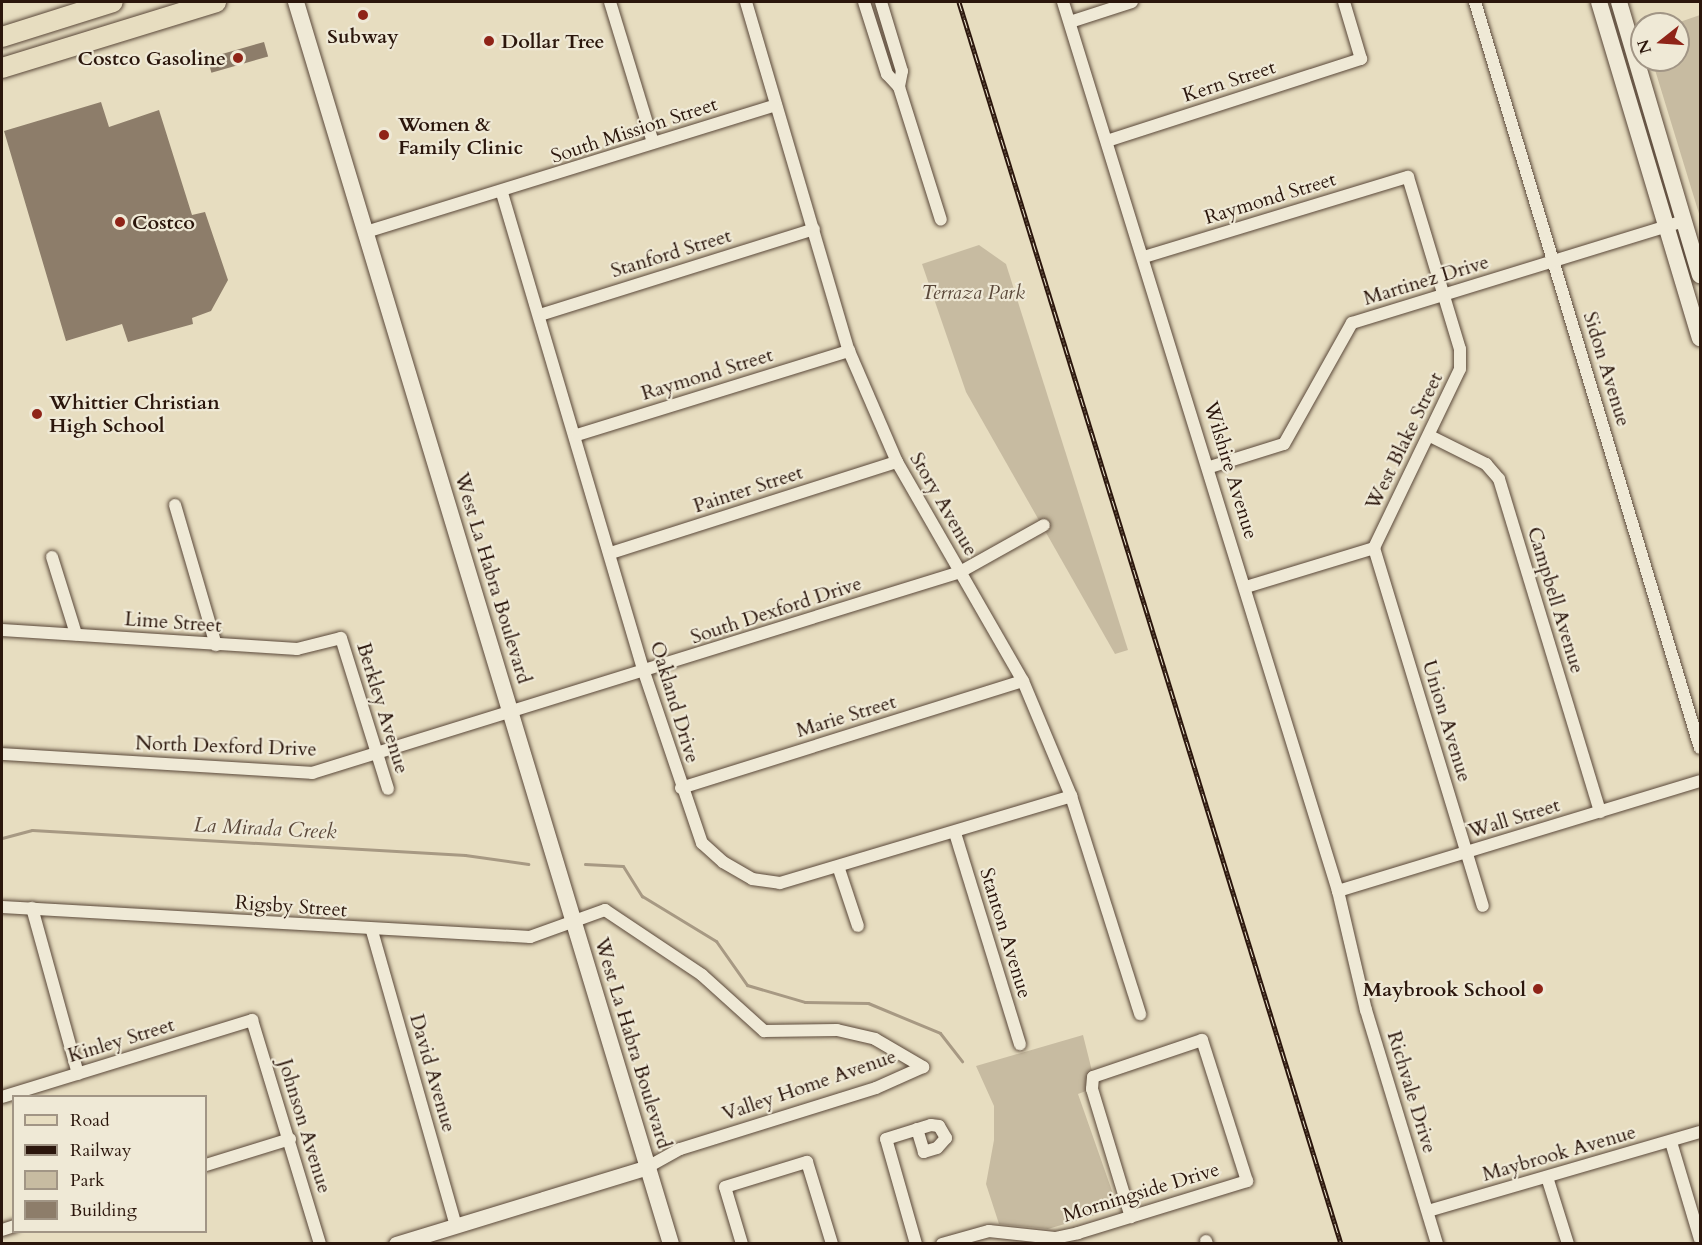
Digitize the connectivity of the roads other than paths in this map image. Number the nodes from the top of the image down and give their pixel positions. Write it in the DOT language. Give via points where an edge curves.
graph roads {
  1 [pos="113,2"];
  2 [pos="216,2"];
  3 [pos="296,2"];
  4 [pos="610,2"];
  5 [pos="746,2"];
  6 [pos="864,2"];
  7 [pos="881,2"];
  8 [pos="1064,2"];
  9 [pos="1132,2"];
  10 [pos="1344,2"];
  11 [pos="1475,2"];
  12 [pos="1599,2"];
  13 [pos="1619,2"];
  14 [pos="1070,22"];
  15 [pos="2,37"];
  16 [pos="2,68"];
  17 [pos="899,87"];
  18 [pos="776,105"];
  19 [pos="1110,140"];
  20 [pos="653,143"];
  21 [pos="1408,177"];
  22 [pos="502,193"];
  23 [pos="941,219"];
  24 [pos="1684,221"];
  25 [pos="1667,226"];
  26 [pos="814,229"];
  27 [pos="366,232"];
  28 [pos="1144,257"];
  29 [pos="1554,261"];
  30 [pos="1701,275"];
  31 [pos="1443,295"];
  32 [pos="540,315"];
  33 [pos="1701,338"];
  34 [pos="849,351"];
  35 [pos="577,435"];
  36 [pos="1430,436"];
  37 [pos="897,462"];
  38 [pos="1210,467"];
  39 [pos="175,505"];
  40 [pos="1044,525"];
  41 [pos="1374,548"];
  42 [pos="611,553"];
  43 [pos="52,558"];
  44 [pos="960,572"];
  45 [pos="1246,587"];
  46 [pos="2,630"];
  47 [pos="76,634"];
  48 [pos="341,638"];
  49 [pos="216,645"];
  50 [pos="644,672"];
  51 [pos="1023,681"];
  52 [pos="512,714"];
  53 [pos="1701,748"];
  54 [pos="2,754"];
  55 [pos="377,755"];
  56 [pos="1701,781"];
  57 [pos="681,788"];
  58 [pos="388,789"];
  59 [pos="1071,796"];
  60 [pos="1600,812"];
  61 [pos="955,834"];
  62 [pos="1467,853"];
  63 [pos="839,869"];
  64 [pos="1338,891"];
  65 [pos="1483,906"];
  66 [pos="2,907"];
  67 [pos="32,908"];
  68 [pos="576,924"];
  69 [pos="858,926"];
  70 [pos="372,932"];
  71 [pos="1354,951"];
  72 [pos="1140,1014"];
  73 [pos="252,1020"];
  74 [pos="1020,1044"];
  75 [pos="78,1074"];
  76 [pos="2,1097"];
  77 [pos="917,1129"];
  78 [pos="1701,1132"];
  79 [pos="290,1139"];
  80 [pos="1671,1142"];
  81 [pos="207,1166"];
  82 [pos="648,1167"];
  83 [pos="1547,1177"];
  84 [pos="1428,1211"];
  85 [pos="1131,1217"];
  86 [pos="456,1226"];
  87 [pos="436,1238"];
  88 [pos="1701,1239"];
  89 [pos="1055,1241"];
  90 [pos="320,1244"];
  91 [pos="396,1244"];
  92 [pos="671,1244"];
  93 [pos="742,1244"];
  94 [pos="832,1244"];
  95 [pos="916,1244"];
  96 [pos="942,1244"];
  97 [pos="1437,1244"];
  98 [pos="1568,1244"];
  1 -- 15 [label="main road"];
  2 -- 16 [label="main road"];
  3 -- 27 [label="main road, West La Habra Boulevard"];
  4 -- 20 [label="street"];
  5 -- 18 [label="street, Story Avenue"];
  6 -- 17 [label="street" via="887,74"];
  7 -- 17 [label="street" via="902,71"];
  8 -- 14 [label="street, Wilshire Avenue"];
  9 -- 14 [label="street"];
  10 -- 19 [label="street, Kern Street" via="1361,59"];
  11 -- 29 [label="street, Sidon Avenue"];
  12 -- 25 [label="main road"];
  13 -- 24 [label="main road"];
  14 -- 19 [label="street, Wilshire Avenue"];
  17 -- 23 [label="street"];
  18 -- 20 [label="street, South Mission Street"];
  18 -- 26 [label="street, Story Avenue"];
  19 -- 28 [label="street, Wilshire Avenue"];
  20 -- 22 [label="street, South Mission Street"];
  21 -- 28 [label="street, Raymond Street"];
  21 -- 31 [label="street, West Blake Street"];
  22 -- 27 [label="street, South Mission Street"];
  22 -- 32 [label="street, Oakland Drive"];
  24 -- 25 [label="street, Martinez Drive"];
  24 -- 30 [label="main road"];
  25 -- 29 [label="street, Martinez Drive"];
  25 -- 33 [label="main road"];
  26 -- 32 [label="street, Stanford Street"];
  26 -- 34 [label="street, Story Avenue"];
  27 -- 52 [label="main road, West La Habra Boulevard"];
  28 -- 38 [label="street, Wilshire Avenue"];
  29 -- 31 [label="street, Martinez Drive"];
  29 -- 53 [label="street, Sidon Avenue"];
  31 -- 36 [label="street, West Blake Street" via="1460,349 1460,369"];
  31 -- 38 [label="street, Martinez Drive" via="1352,323 1284,444"];
  32 -- 35 [label="street, Oakland Drive"];
  34 -- 35 [label="street, Raymond Street"];
  34 -- 37 [label="street, Story Avenue"];
  35 -- 42 [label="street, Oakland Drive"];
  36 -- 41 [label="street, West Blake Street"];
  36 -- 60 [label="street, Campbell Avenue" via="1486,464 1499,479"];
  37 -- 42 [label="street, Painter Street"];
  37 -- 44 [label="street, Story Avenue"];
  38 -- 45 [label="street, Wilshire Avenue"];
  39 -- 49 [label="street"];
  40 -- 44 [label="street, South Dexford Drive"];
  41 -- 45 [label="street"];
  41 -- 62 [label="street, Union Avenue"];
  42 -- 50 [label="street, Oakland Drive"];
  43 -- 47 [label="street"];
  44 -- 50 [label="street, South Dexford Drive"];
  44 -- 51 [label="street, Story Avenue"];
  45 -- 64 [label="street, Wilshire Avenue"];
  46 -- 47 [label="street, Lime Street"];
  47 -- 49 [label="street, Lime Street"];
  48 -- 49 [label="street, Lime Street" via="297,649"];
  48 -- 55 [label="street, Berkley Avenue"];
  50 -- 52 [label="street, South Dexford Drive"];
  50 -- 57 [label="street, Oakland Drive"];
  51 -- 57 [label="street, Marie Street"];
  51 -- 59 [label="street, Story Avenue"];
  52 -- 55 [label="street, North Dexford Drive"];
  52 -- 68 [label="main road, West La Habra Boulevard"];
  54 -- 55 [label="street, North Dexford Drive" via="312,773"];
  55 -- 58 [label="street, Berkley Avenue"];
  56 -- 60 [label="street, Wall Street"];
  57 -- 63 [label="street, Oakland Drive" via="702,843 723,862 752,879 780,883"];
  59 -- 61 [label="street, Oakland Drive"];
  59 -- 72 [label="street, Story Avenue"];
  60 -- 62 [label="street, Wall Street"];
  61 -- 63 [label="street, Oakland Drive"];
  61 -- 74 [label="street, Stanton Avenue"];
  62 -- 64 [label="street, Wall Street"];
  62 -- 65 [label="street, Union Avenue"];
  63 -- 69 [label="street"];
  64 -- 71 [label="street, Wilshire Avenue"];
  66 -- 67 [label="street, Rigsby Street"];
  67 -- 70 [label="street, Rigsby Street"];
  67 -- 75 [label="street"];
  68 -- 70 [label="street, Rigsby Street" via="530,937"];
  68 -- 82 [label="main road, West La Habra Boulevard"];
  68 -- 82 [label="street, Valley Home Avenue" via="601,911 621,920 702,975 764,1031 837,1030 875,1039 923,1067 876,1088 680,1149"];
  70 -- 86 [label="street, David Avenue"];
  71 -- 84 [label="street, Richvale Drive" via="1366,1010"];
  73 -- 75 [label="street, Kinley Street"];
  73 -- 79 [label="street, Johnson Avenue"];
  75 -- 76 [label="street, Kinley Street"];
  77 -- 95 [label="street" via="886,1139"];
  78 -- 80 [label="street, Maybrook Avenue"];
  79 -- 81 [label="street"];
  79 -- 90 [label="street, Johnson Avenue"];
  80 -- 83 [label="street, Maybrook Avenue"];
  80 -- 88 [label="street"];
  82 -- 86 [label="street, Valley Home Avenue"];
  82 -- 92 [label="main road, West La Habra Boulevard"];
  83 -- 84 [label="street, Maybrook Avenue"];
  83 -- 98 [label="street"];
  84 -- 97 [label="street, Richvale Drive"];
  85 -- 85 [label="street, Morningside Drive" via="1246,1181 1202,1040 1093,1077 1092,1089"];
  85 -- 89 [label="street, Morningside Drive"];
  86 -- 87 [label="street, Valley Home Avenue"];
  87 -- 91 [label="street, Valley Home Avenue"];
  89 -- 96 [label="street, Morningside Drive" via="989,1231"];
  93 -- 94 [label="street" via="725,1187 807,1162"];
}
